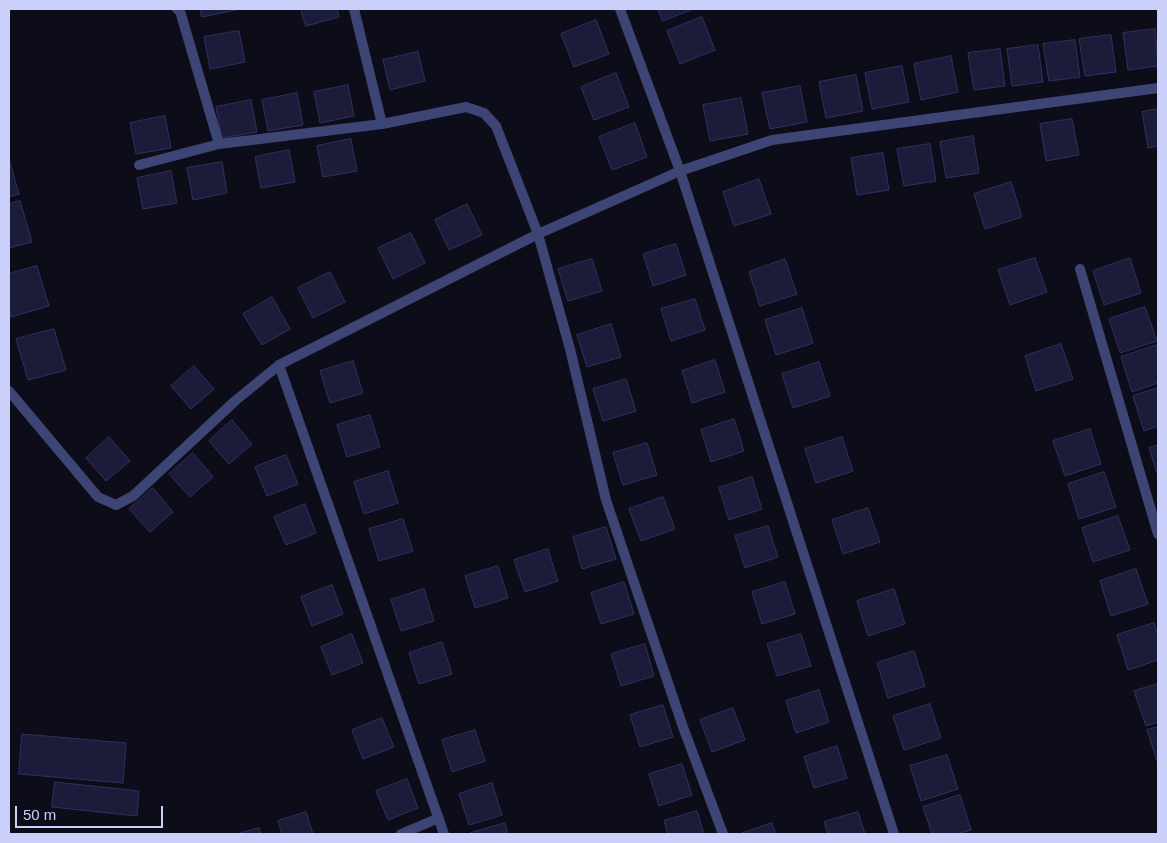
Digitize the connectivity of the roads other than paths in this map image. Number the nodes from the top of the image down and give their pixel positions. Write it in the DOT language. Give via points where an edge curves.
graph roads {
  1 [pos="177,9"];
  2 [pos="354,9"];
  3 [pos="620,9"];
  4 [pos="1158,88"];
  5 [pos="382,124"];
  6 [pos="220,144"];
  7 [pos="138,165"];
  8 [pos="680,171"];
  9 [pos="538,234"];
  10 [pos="1080,269"];
  11 [pos="279,365"];
  12 [pos="9,391"];
  13 [pos="1158,534"];
  14 [pos="439,818"];
  15 [pos="401,834"];
  16 [pos="444,834"];
  17 [pos="723,834"];
  18 [pos="894,834"];
  1 -- 6 [label="street"];
  2 -- 5 [label="street"];
  3 -- 8 [label="street"];
  4 -- 8 [label="street" via="772,140"];
  5 -- 6 [label="street"];
  5 -- 9 [label="street" via="466,107 484,113 496,126"];
  6 -- 7 [label="street"];
  8 -- 9 [label="street"];
  8 -- 18 [label="street"];
  9 -- 11 [label="street"];
  9 -- 17 [label="street" via="570,349 606,500"];
  10 -- 13 [label="street"];
  11 -- 12 [label="street" via="235,401 133,496 116,505 98,497"];
  11 -- 14 [label="street"];
  14 -- 15 [label="street"];
  14 -- 16 [label="street"];
}
